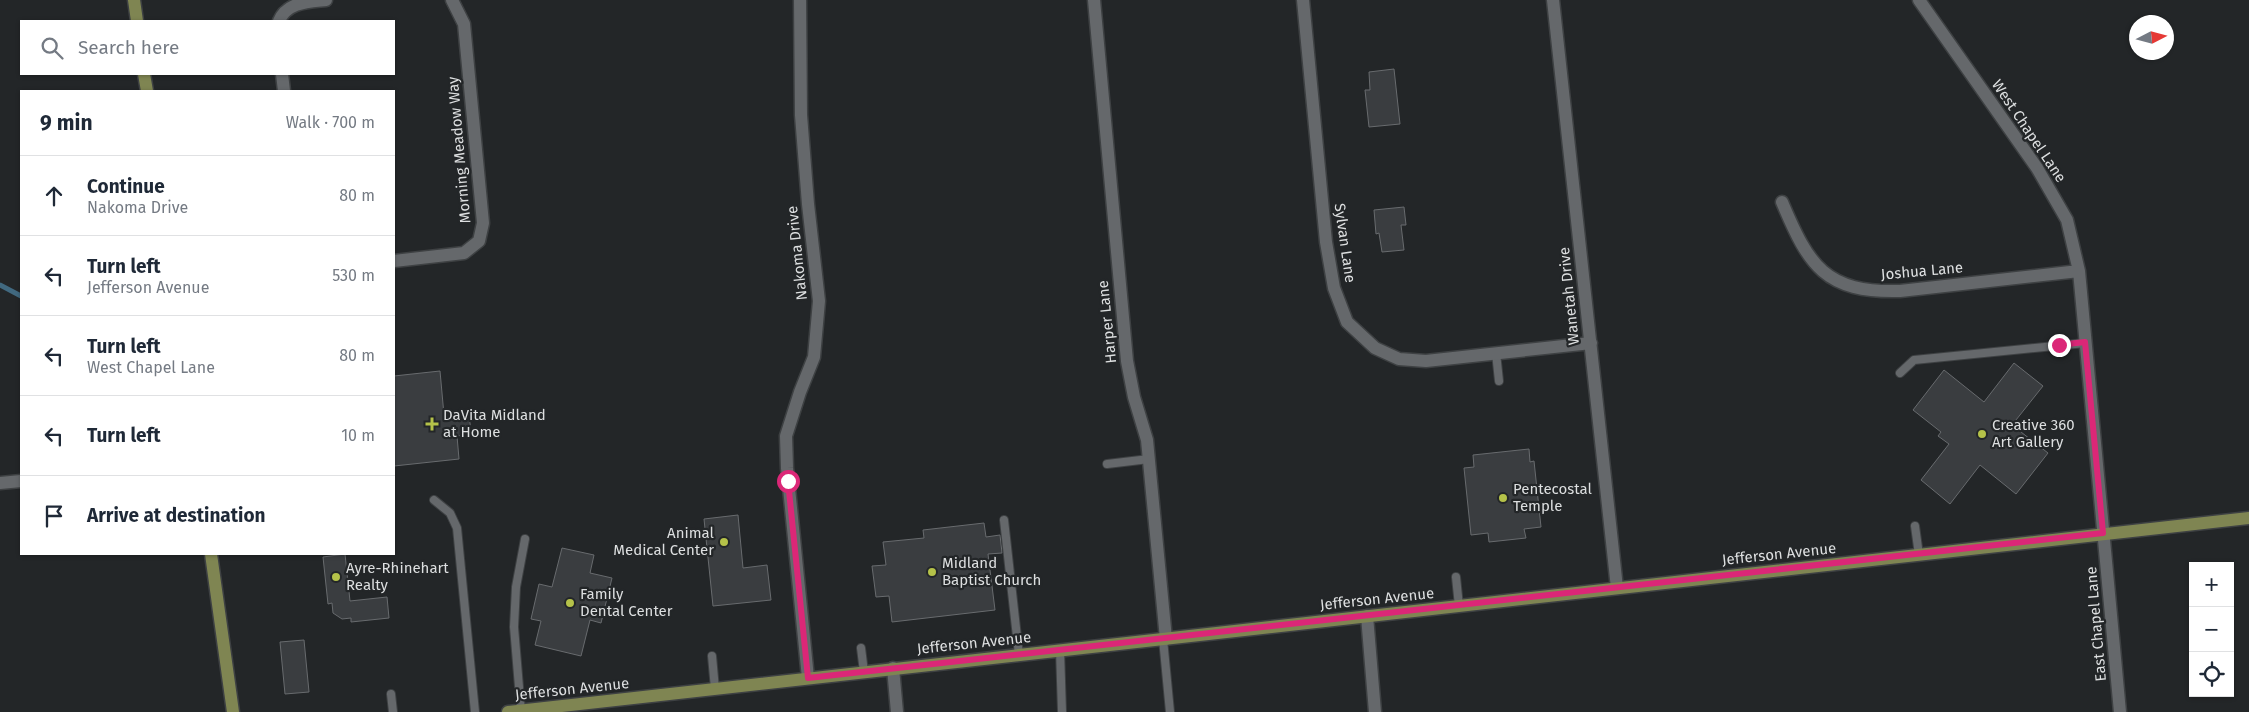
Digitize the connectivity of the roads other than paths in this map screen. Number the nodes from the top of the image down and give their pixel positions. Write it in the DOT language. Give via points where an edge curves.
graph roads {
  1 [pos="134,0"];
  2 [pos="326,0"];
  3 [pos="452,0"];
  4 [pos="800,0"];
  5 [pos="1094,0"];
  6 [pos="1303,0"];
  7 [pos="1553,0"];
  8 [pos="1918,0"];
  9 [pos="137,20"];
  10 [pos="279,20"];
  11 [pos="144,75"];
  12 [pos="282,75"];
  13 [pos="147,90"];
  14 [pos="284,90"];
  15 [pos="1782,202"];
  16 [pos="395,261"];
  17 [pos="2079,272"];
  18 [pos="2085,342"];
  19 [pos="1591,343"];
  20 [pos="1496,353"];
  21 [pos="1900,373"];
  22 [pos="1499,381"];
  23 [pos="1149,459"];
  24 [pos="1107,464"];
  25 [pos="20,481"];
  26 [pos="0,483"];
  27 [pos="434,500"];
  28 [pos="2249,518"];
  29 [pos="1006,523"];
  30 [pos="1916,526"];
  31 [pos="2103,533"];
  32 [pos="525,539"];
  33 [pos="211,555"];
  34 [pos="1919,555"];
  35 [pos="1456,577"];
  36 [pos="1617,588"];
  37 [pos="1459,606"];
  38 [pos="1367,616"];
  39 [pos="1164,639"];
  40 [pos="861,648"];
  41 [pos="1060,650"];
  42 [pos="1019,655"];
  43 [pos="712,656"];
  44 [pos="893,668"];
  45 [pos="864,672"];
  46 [pos="808,678"];
  47 [pos="715,689"];
  48 [pos="391,694"];
  49 [pos="521,710"];
  50 [pos="233,712"];
  51 [pos="393,712"];
  52 [pos="475,712"];
  53 [pos="508,712"];
  54 [pos="897,712"];
  55 [pos="1062,712"];
  56 [pos="1170,712"];
  57 [pos="1375,712"];
  58 [pos="2120,712"];
  1 -- 9 [label="street"];
  2 -- 10 [label="street" via="301,3 283,12"];
  3 -- 16 [label="street, Morning Meadow Way" via="464,24 483,223 479,241 464,253"];
  4 -- 46 [label="street, Nakoma Drive" via="801,115 819,301 814,356 786,436"];
  5 -- 23 [label="street, Harper Lane" via="1127,360"];
  6 -- 20 [label="street, Sylvan Lane" via="1326,242 1334,288 1347,322 1375,348 1400,358 1426,361"];
  7 -- 19 [label="street, Wanetah Drive"];
  8 -- 17 [label="street, West Chapel Lane" via="2037,168 2067,220"];
  11 -- 13 [label="street"];
  12 -- 14 [label="street"];
  15 -- 17 [label="street, Joshua Lane" via="1799,241 1813,262 1829,276 1871,292"];
  17 -- 18 [label="street, West Chapel Lane"];
  18 -- 21 [label="lane" via="1914,360"];
  18 -- 31 [label="street, West Chapel Lane"];
  19 -- 20 [label="street, Sylvan Lane"];
  19 -- 36 [label="street, Wanetah Drive"];
  20 -- 22 [label="lane"];
  23 -- 24 [label="lane"];
  23 -- 39 [label="street, Harper Lane"];
  25 -- 26 [label="street"];
  27 -- 52 [label="lane" via="450,513 457,528"];
  28 -- 31 [label="street, Jefferson Avenue"];
  29 -- 42 [label="lane"];
  30 -- 34 [label="lane"];
  31 -- 34 [label="street, Jefferson Avenue"];
  31 -- 58 [label="street, East Chapel Lane"];
  32 -- 49 [label="lane" via="516,587 514,627"];
  33 -- 50 [label="street"];
  34 -- 36 [label="street, Jefferson Avenue"];
  35 -- 37 [label="lane"];
  36 -- 37 [label="street, Jefferson Avenue"];
  37 -- 38 [label="street, Jefferson Avenue"];
  38 -- 39 [label="street, Jefferson Avenue"];
  38 -- 57 [label="street"];
  39 -- 41 [label="street, Jefferson Avenue"];
  39 -- 56 [label="lane"];
  40 -- 45 [label="lane"];
  41 -- 42 [label="street, Jefferson Avenue"];
  41 -- 55 [label="lane"];
  42 -- 44 [label="street, Jefferson Avenue"];
  43 -- 47 [label="lane"];
  44 -- 45 [label="street, Jefferson Avenue"];
  44 -- 54 [label="street"];
  45 -- 46 [label="street, Jefferson Avenue"];
  46 -- 47 [label="street, Jefferson Avenue"];
  47 -- 49 [label="street, Jefferson Avenue"];
  48 -- 51 [label="lane"];
  49 -- 53 [label="street, Jefferson Avenue"];
}
